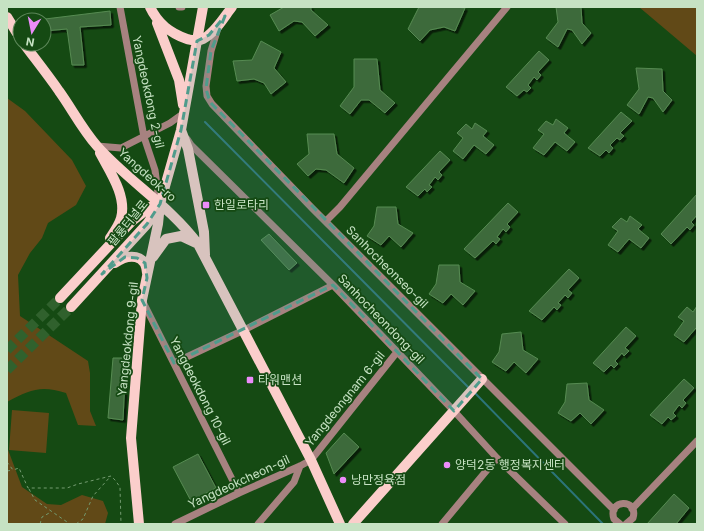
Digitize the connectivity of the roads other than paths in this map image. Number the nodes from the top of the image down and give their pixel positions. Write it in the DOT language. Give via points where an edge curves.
graph roads {
  1 [pos="120,7"];
  2 [pos="178,7"];
  3 [pos="182,7"];
  4 [pos="203,7"];
  5 [pos="232,7"];
  6 [pos="507,7"];
  7 [pos="152,10"];
  8 [pos="225,16"];
  9 [pos="197,41"];
  10 [pos="30,52"];
  11 [pos="185,110"];
  12 [pos="181,130"];
  13 [pos="144,137"];
  14 [pos="97,146"];
  15 [pos="160,204"];
  16 [pos="326,221"];
  17 [pos="198,244"];
  18 [pos="206,256"];
  19 [pos="151,258"];
  20 [pos="94,263"];
  21 [pos="102,274"];
  22 [pos="147,278"];
  23 [pos="333,285"];
  24 [pos="60,298"];
  25 [pos="142,300"];
  26 [pos="71,307"];
  27 [pos="244,330"];
  28 [pos="397,352"];
  29 [pos="174,363"];
  30 [pos="482,379"];
  31 [pos="454,410"];
  32 [pos="697,441"];
  33 [pos="497,458"];
  34 [pos="311,460"];
  35 [pos="300,466"];
  36 [pos="239,493"];
  37 [pos="632,509"];
  38 [pos="614,510"];
  39 [pos="139,524"];
  40 [pos="175,524"];
  41 [pos="258,524"];
  42 [pos="340,524"];
  43 [pos="353,524"];
  44 [pos="442,524"];
  45 [pos="565,524"];
  46 [pos="618,524"];
  47 [pos="626,524"];
  1 -- 13 [label="street, Yangdeokdong 2-gil"];
  2 -- 3 [label="street"];
  4 -- 9 [label="main road, Yangdeokdong 9-gil"];
  5 -- 8 [label="main road"];
  6 -- 16 [label="street"];
  7 -- 9 [label="main road" via="169,31"];
  7 -- 11 [label="main road" via="179,80"];
  8 -- 9 [label="main road" via="209,35"];
  8 -- 16 [label="street, Sanhocheonseo-gil" via="211,51 206,89 208,99"];
  9 -- 11 [label="main road, Yangdeokdong 9-gil"];
  10 -- 14 [label="main road, Yangdeok-ro"];
  11 -- 12 [label="main road, Yangdeokdong 9-gil"];
  11 -- 13 [label="street" via="170,123"];
  12 -- 15 [label="main road, Yangdeokdong 9-gil"];
  12 -- 18 [label="main road" via="190,156"];
  12 -- 23 [label="street, Sanhocheondong-gil" via="192,145"];
  13 -- 14 [label="street" via="121,148"];
  13 -- 15 [label="street, Yangdeokdong 2-gil" via="155,170"];
  14 -- 15 [label="main road, Yangdeok-ro"];
  14 -- 20 [label="main road" via="117,186 122,206 120,220"];
  15 -- 17 [label="main road, Yangdeok-ro" via="189,231"];
  15 -- 19 [label="main road, Yangdeokdong 9-gil"];
  15 -- 20 [label="main road, 팔룡터널로" via="150,207 132,221"];
  15 -- 21 [label="main road, 팔룡터널로" via="150,220"];
  16 -- 30 [label="street, Sanhocheonseo-gil"];
  17 -- 18 [label="main road, Yangdeok-ro"];
  17 -- 19 [label="main road" via="181,236 166,239"];
  18 -- 27 [label="main road, Yangdeok-ro"];
  19 -- 22 [label="main road, Yangdeokdong 9-gil"];
  20 -- 24 [label="main road, 팔룡터널로"];
  21 -- 22 [label="main road" via="121,258 130,256 145,263"];
  21 -- 26 [label="main road, 팔룡터널로"];
  22 -- 25 [label="main road, Yangdeokdong 9-gil"];
  23 -- 27 [label="street"];
  23 -- 28 [label="street, Sanhocheondong-gil"];
  25 -- 29 [label="street, Yangdeokdong 10-gil"];
  25 -- 39 [label="main road, Yangdeokdong 9-gil" via="131,438"];
  27 -- 29 [label="street"];
  27 -- 34 [label="main road, Yangdeok-ro"];
  28 -- 31 [label="street, Sanhocheondong-gil"];
  28 -- 34 [label="street, Yangdeongnam 6-gil"];
  29 -- 36 [label="street, Yangdeokdong 10-gil"];
  30 -- 31 [label="main road"];
  30 -- 38 [label="street, Sanhocheonseo-gil"];
  31 -- 33 [label="street, Sanhocheondong-gil"];
  31 -- 43 [label="main road"];
  32 -- 37 [label="street"];
  33 -- 44 [label="street"];
  33 -- 45 [label="street, Sanhocheondong-gil"];
  34 -- 35 [label="street, Yangdeokcheon-gil"];
  34 -- 42 [label="main road, Yangdeok-ro"];
  35 -- 36 [label="street, Yangdeokcheon-gil"];
  35 -- 41 [label="street" via="294,482"];
  36 -- 40 [label="street, Yangdeokcheon-gil"];
  37 -- 38 [label="street" via="628,504 621,504"];
  37 -- 47 [label="street" via="633,518"];
  38 -- 46 [label="street" via="613,516"];
}
